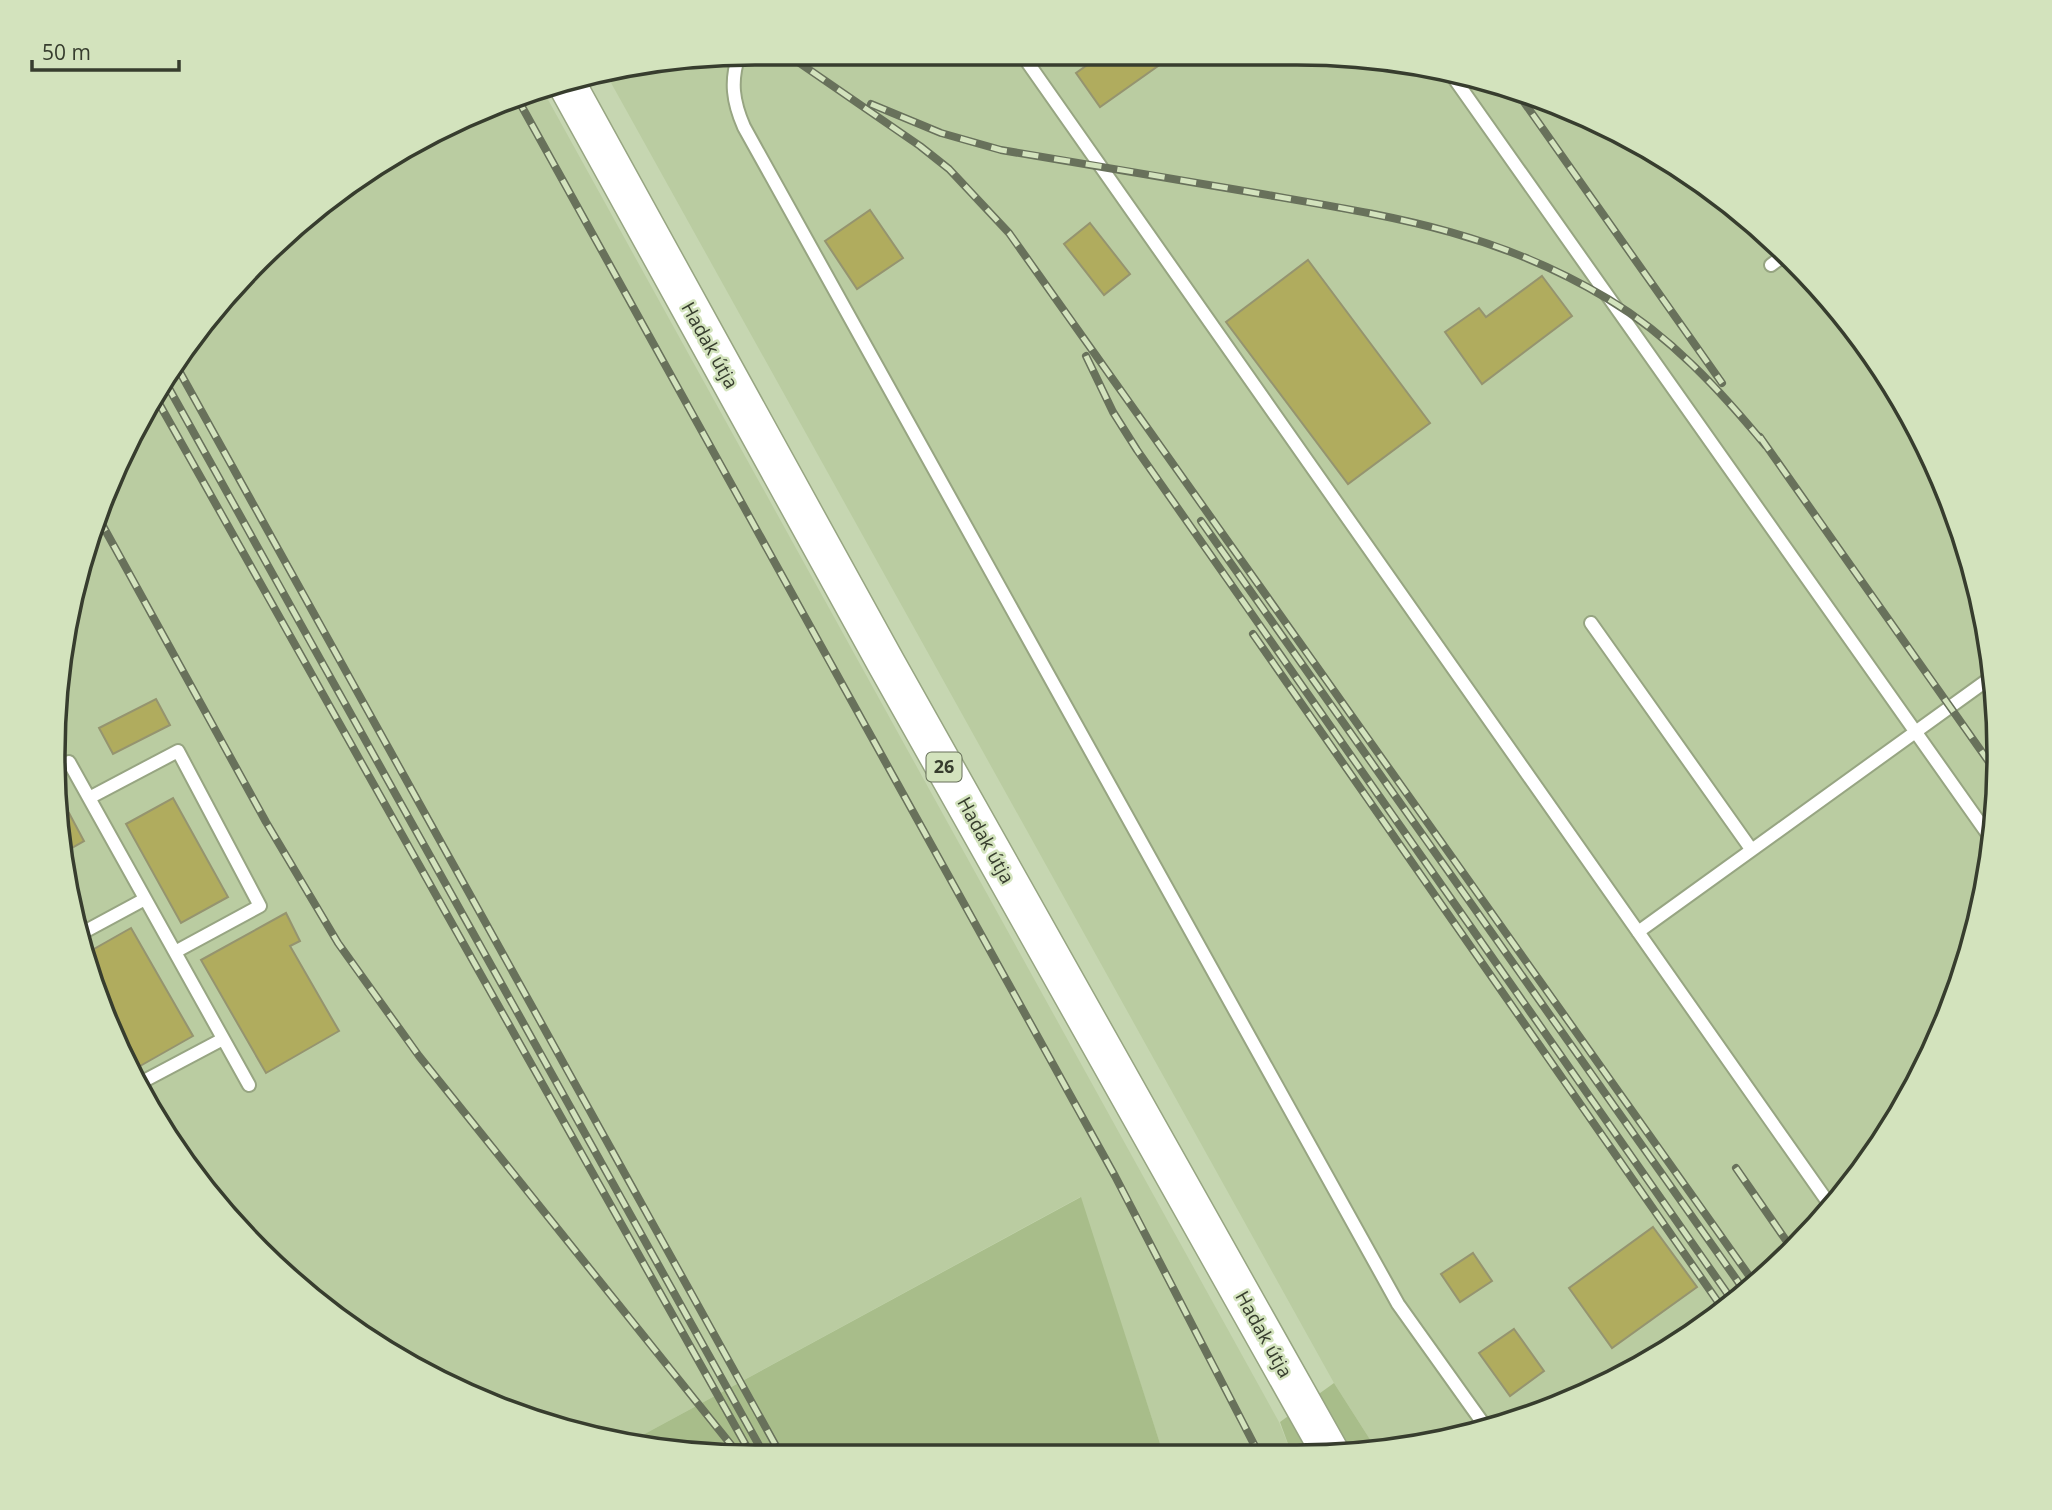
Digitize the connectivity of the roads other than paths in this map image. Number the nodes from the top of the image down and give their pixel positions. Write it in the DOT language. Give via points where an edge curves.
graph roads {
  1 [pos="735,65"];
  2 [pos="1029,65"];
  3 [pos="1458,84"];
  4 [pos="570,90"];
  5 [pos="1778,260"];
  6 [pos="1771,265"];
  7 [pos="1591,623"];
  8 [pos="1983,683"];
  9 [pos="1914,731"];
  10 [pos="65,764"];
  11 [pos="89,797"];
  12 [pos="1983,828"];
  13 [pos="1751,849"];
  14 [pos="145,898"];
  15 [pos="87,930"];
  16 [pos="1638,932"];
  17 [pos="174,951"];
  18 [pos="223,1039"];
  19 [pos="146,1080"];
  20 [pos="249,1085"];
  21 [pos="1825,1199"];
  22 [pos="1481,1420"];
  23 [pos="1326,1444"];
  1 -- 22 [label="lane" via="733,96 744,127 1398,1304"];
  2 -- 16 [label="lane"];
  3 -- 9 [label="lane"];
  4 -- 23 [label="main road, Hadak útja / 26"];
  5 -- 6 [label="lane"];
  7 -- 13 [label="lane"];
  8 -- 9 [label="lane"];
  9 -- 12 [label="lane"];
  9 -- 13 [label="lane"];
  10 -- 11 [label="lane" via="69,762"];
  11 -- 14 [label="lane"];
  11 -- 17 [label="lane" via="178,751 260,906"];
  13 -- 16 [label="lane"];
  14 -- 15 [label="lane"];
  14 -- 17 [label="lane"];
  16 -- 21 [label="lane"];
  17 -- 18 [label="lane"];
  18 -- 19 [label="lane"];
  18 -- 20 [label="lane"];
}
